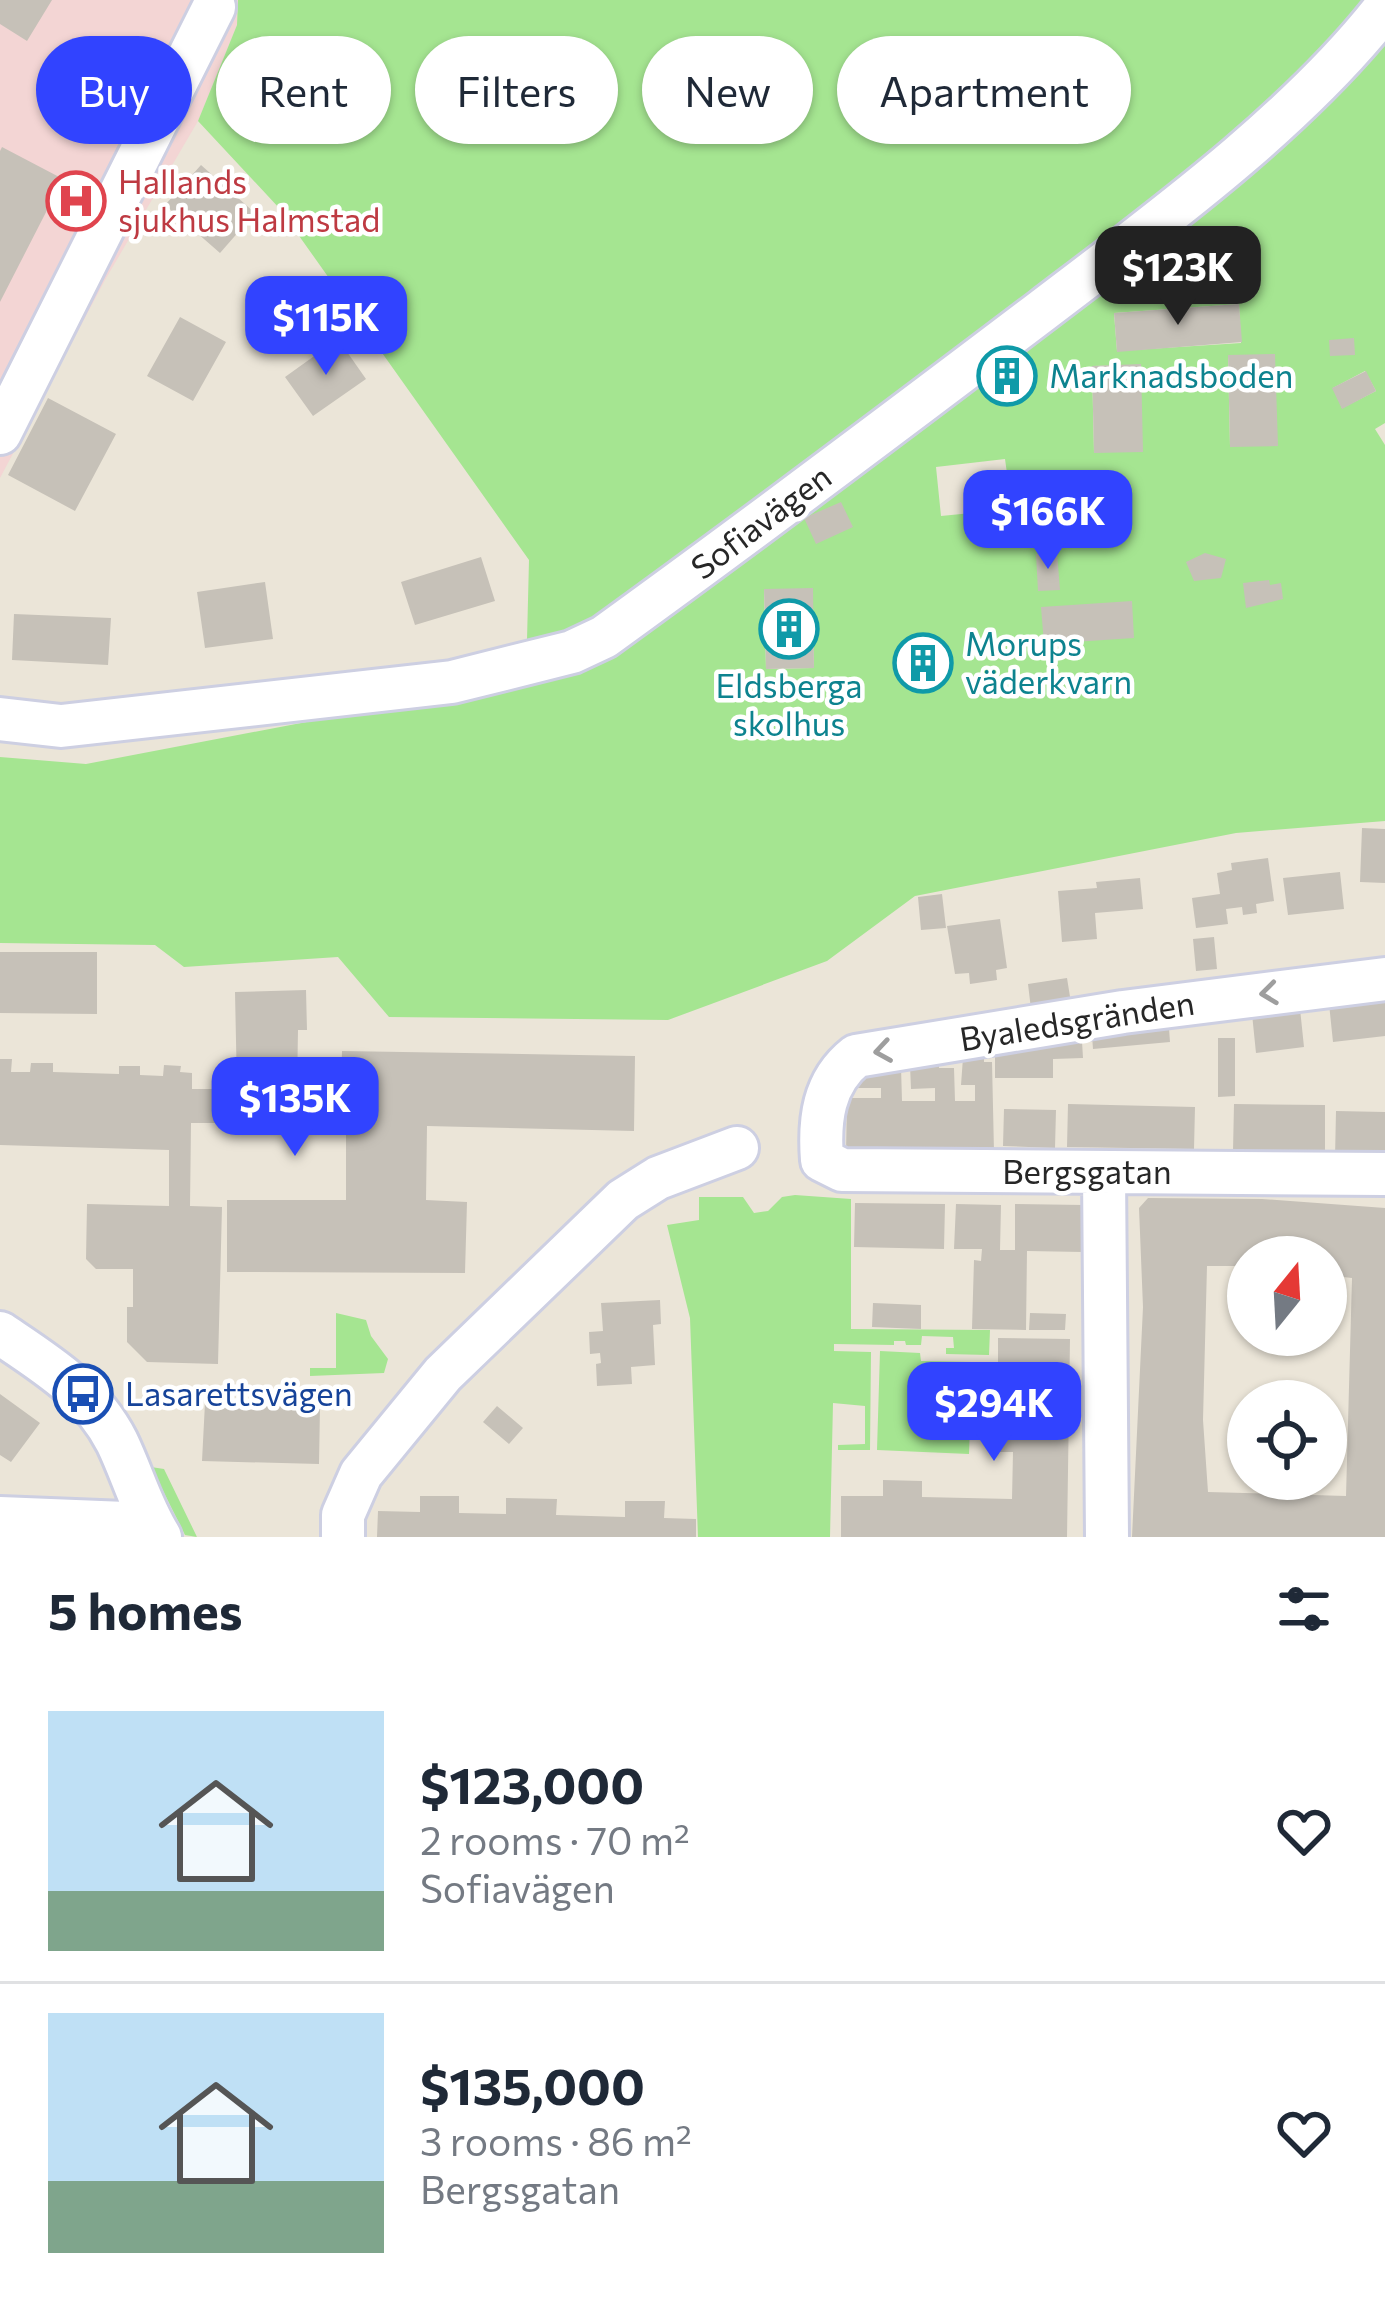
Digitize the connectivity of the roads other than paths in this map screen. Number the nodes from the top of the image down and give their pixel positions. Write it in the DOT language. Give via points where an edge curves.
graph roads {
  1 [pos="216,4"];
  2 [pos="1385,8"];
  3 [pos="192,63"];
  4 [pos="0,433"];
  5 [pos="0,719"];
  6 [pos="1385,979"];
  7 [pos="820,1131"];
  8 [pos="737,1148"];
  9 [pos="1103,1172"];
  10 [pos="1385,1174"];
  11 [pos="0,1334"];
  12 [pos="0,1518"];
  13 [pos="153,1526"];
  14 [pos="343,1537"];
  15 [pos="1107,1537"];
  1 -- 3 [label="street"];
  1 -- 4 [label="street"];
  2 -- 5 [label="street, Sofiavägen" via="1284,115 1135,240 604,638 452,682 61,726"];
  6 -- 7 [label="street, Byaledsgränden, one-way" via="856,1056 830,1085"];
  7 -- 9 [label="street, Bergsgatan" via="822,1160 842,1170"];
  8 -- 14 [label="street" via="623,1200 443,1374 362,1474 343,1515"];
  9 -- 10 [label="street, Bergsgatan"];
  9 -- 15 [label="street"];
  11 -- 13 [label="street" via="62,1374 100,1414"];
  12 -- 13 [label="street"];
}
